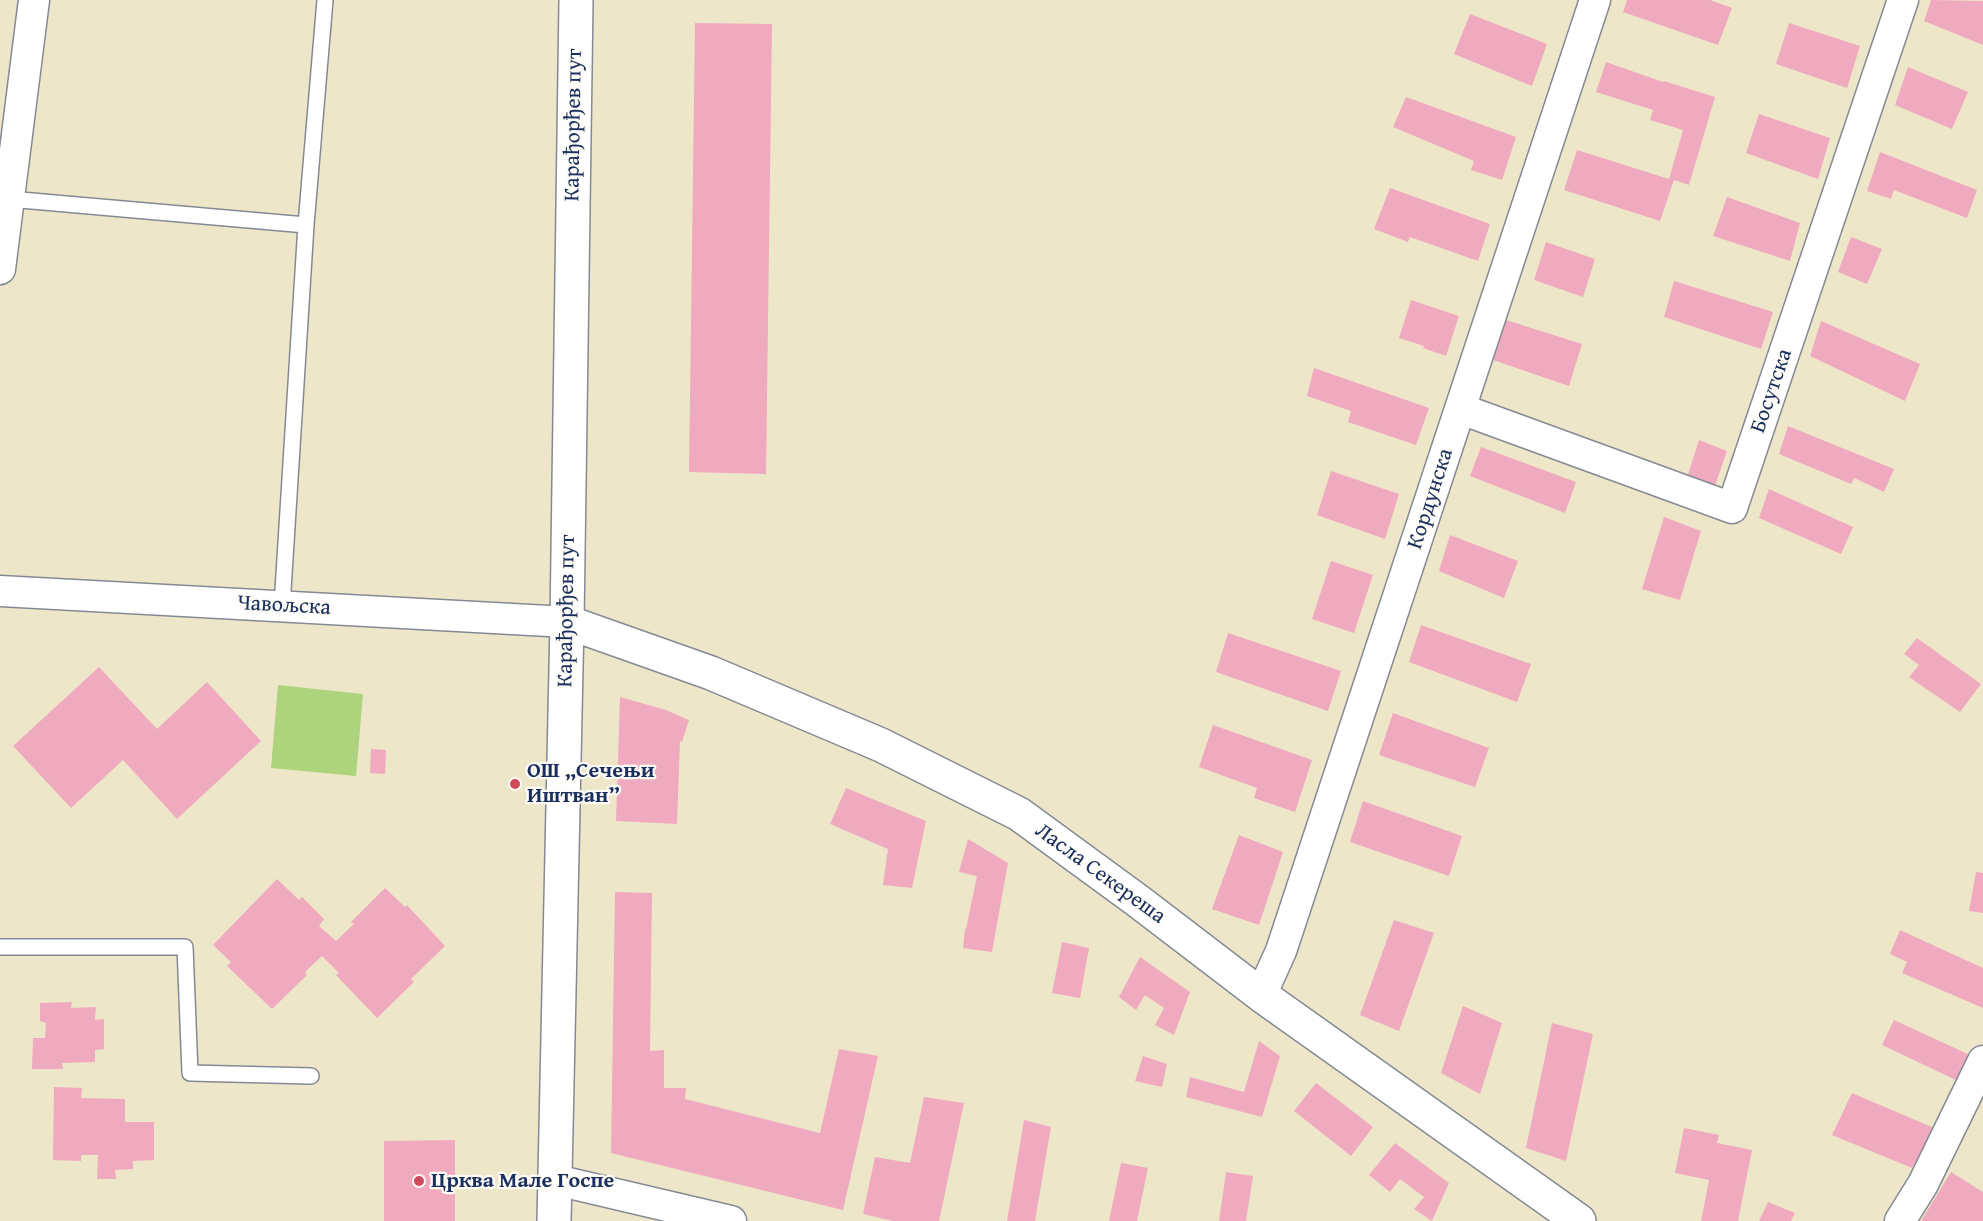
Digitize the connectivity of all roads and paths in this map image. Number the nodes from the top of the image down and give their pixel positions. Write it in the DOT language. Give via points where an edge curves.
graph roads {
  1 [pos="34,0"];
  2 [pos="325,0"];
  3 [pos="576,0"];
  4 [pos="1595,0"];
  5 [pos="1903,0"];
  6 [pos="9,199"];
  7 [pos="306,225"];
  8 [pos="0,269"];
  9 [pos="1461,409"];
  10 [pos="0,591"];
  11 [pos="282,606"];
  12 [pos="567,622"];
  13 [pos="0,947"];
  14 [pos="1261,995"];
  15 [pos="1983,1060"];
  16 [pos="311,1076"];
  17 [pos="556,1180"];
  18 [pos="554,1221"];
  19 [pos="731,1221"];
  20 [pos="1579,1221"];
  21 [pos="1900,1221"];
  1 -- 6 [label="street"];
  2 -- 7 [label="lane"];
  3 -- 12 [label="main road, Карађорђев пут"];
  4 -- 9 [label="street, Кордунска"];
  5 -- 9 [label="street, Босутска" via="1732,508"];
  6 -- 7 [label="lane"];
  6 -- 8 [label="street"];
  7 -- 11 [label="lane"];
  9 -- 14 [label="street, Кордунска" via="1281,951"];
  10 -- 11 [label="street, Чавољска"];
  11 -- 12 [label="street, Чавољска"];
  12 -- 14 [label="main road, Ласла Секереша" via="711,673 881,745 1018,814"];
  12 -- 17 [label="main road, Карађорђев пут"];
  13 -- 16 [label="lane" via="185,947 190,1073"];
  14 -- 20 [label="main road, Ласла Секереша"];
  15 -- 21 [label="street" via="1923,1184"];
  17 -- 18 [label="main road, Карађорђев пут"];
  17 -- 19 [label="street"];
}
